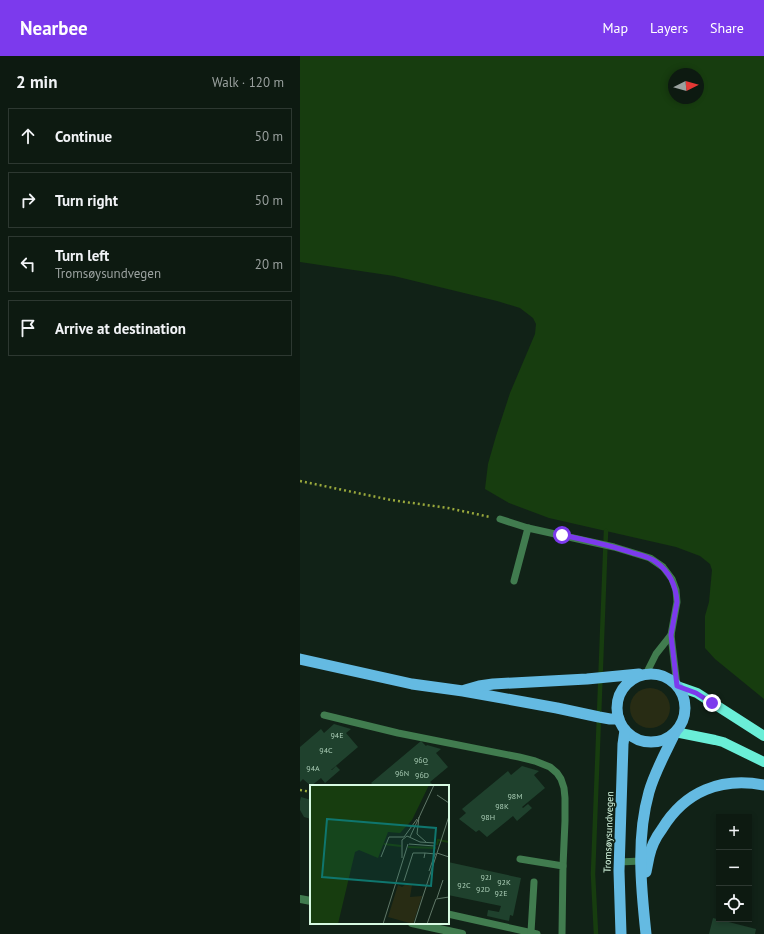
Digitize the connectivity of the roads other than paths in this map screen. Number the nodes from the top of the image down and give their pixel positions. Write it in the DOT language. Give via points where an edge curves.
graph roads {
  1 [pos="500,519"];
  2 [pos="528,528"];
  3 [pos="514,581"];
  4 [pos="671,635"];
  5 [pos="300,658"];
  6 [pos="646,674"];
  7 [pos="677,686"];
  8 [pos="463,690"];
  9 [pos="324,715"];
  10 [pos="619,719"];
  11 [pos="625,730"];
  12 [pos="675,732"];
  13 [pos="764,736"];
  14 [pos="764,762"];
  15 [pos="764,785"];
  16 [pos="520,859"];
  17 [pos="641,861"];
  18 [pos="619,862"];
  19 [pos="563,866"];
  20 [pos="534,882"];
  21 [pos="643,896"];
  22 [pos="300,899"];
  23 [pos="310,901"];
  24 [pos="449,914"];
  25 [pos="417,924"];
  26 [pos="534,933"];
  27 [pos="462,934"];
  28 [pos="562,934"];
  29 [pos="621,934"];
  30 [pos="646,934"];
  1 -- 2 [label="lane"];
  2 -- 3 [label="lane"];
  2 -- 4 [label="lane" via="614,547 656,562 672,579 676,590 677,602"];
  4 -- 6 [label="lane" via="656,654"];
  4 -- 7 [label="lane"];
  5 -- 8 [label="highway" via="412,684"];
  6 -- 7 [label="highway" via="663,676"];
  6 -- 8 [label="highway" via="493,684"];
  6 -- 10 [label="highway" via="630,681 622,690 617,711"];
  7 -- 12 [label="highway" via="683,697 685,709 682,722"];
  7 -- 13 [label="main road" via="696,693"];
  8 -- 10 [label="highway"];
  9 -- 19 [label="lane" via="398,733 519,757 550,767 561,779 564,788"];
  10 -- 11 [label="highway"];
  11 -- 12 [label="highway" via="639,740 652,742 664,739"];
  11 -- 18 [label="highway, Tromsøysundvegen"];
  12 -- 14 [label="main road" via="723,742"];
  12 -- 17 [label="highway" via="649,791 643,823"];
  15 -- 21 [label="highway" via="739,782 715,786 679,806 654,844 648,862"];
  16 -- 19 [label="lane"];
  17 -- 18 [label="lane"];
  17 -- 21 [label="highway"];
  18 -- 29 [label="highway, Tromsøysundvegen"];
  19 -- 28 [label="lane"];
  20 -- 26 [label="lane"];
  21 -- 30 [label="highway"];
  22 -- 23 [label="street"];
  24 -- 26 [label="lane"];
  25 -- 27 [label="street"];
}
